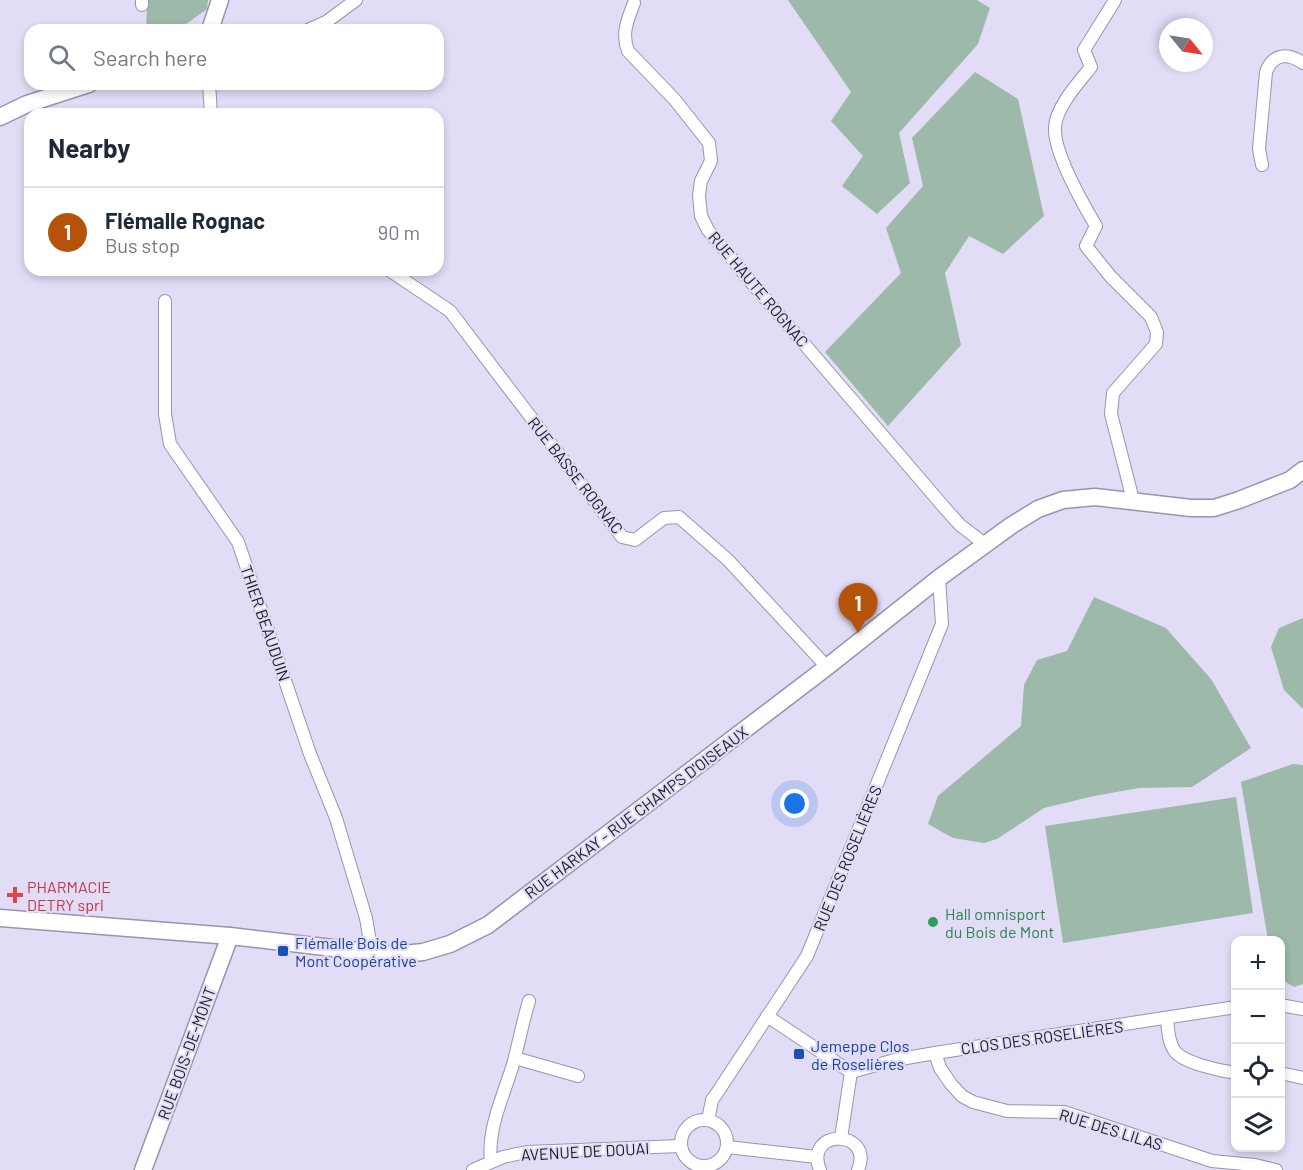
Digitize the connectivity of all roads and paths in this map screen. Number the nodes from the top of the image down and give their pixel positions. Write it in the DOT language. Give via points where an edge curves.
graph roads {
  1 [pos="220,0"];
  2 [pos="356,0"];
  3 [pos="1115,0"];
  4 [pos="634,3"];
  5 [pos="212,24"];
  6 [pos="322,24"];
  7 [pos="1303,63"];
  8 [pos="70,90"];
  9 [pos="209,90"];
  10 [pos="211,108"];
  11 [pos="0,117"];
  12 [pos="1262,165"];
  13 [pos="398,276"];
  14 [pos="165,301"];
  15 [pos="1303,470"];
  16 [pos="1133,501"];
  17 [pos="986,545"];
  18 [pos="939,578"];
  19 [pos="826,667"];
  20 [pos="0,918"];
  21 [pos="230,936"];
  22 [pos="372,954"];
  23 [pos="529,1001"];
  24 [pos="1285,1006"];
  25 [pos="1231,1008"];
  26 [pos="1303,1010"];
  27 [pos="767,1016"];
  28 [pos="1167,1018"];
  29 [pos="935,1053"];
  30 [pos="515,1058"];
  31 [pos="851,1072"];
  32 [pos="1231,1072"];
  33 [pos="1285,1074"];
  34 [pos="578,1076"];
  35 [pos="1303,1078"];
  36 [pos="708,1120"];
  37 [pos="841,1138"];
  38 [pos="680,1146"];
  39 [pos="727,1147"];
  40 [pos="491,1161"];
  41 [pos="818,1164"];
  42 [pos="692,1167"];
  43 [pos="862,1169"];
  44 [pos="143,1170"];
  45 [pos="472,1170"];
  46 [pos="1276,1170"];
  1 -- 5 [label="street"];
  2 -- 6 [label="street"];
  3 -- 16 [label="street" via="1084,50 1091,67 1064,104 1055,126 1059,151 1096,226 1086,246 1151,316 1157,332 1156,344 1113,393 1112,414"];
  4 -- 17 [label="street, RUE HAUTE ROGNAC" via="625,30 628,51 709,142 711,160 699,195 701,216 708,230 943,506"];
  7 -- 12 [label="street" via="1282,56 1268,65 1259,149"];
  8 -- 11 [label="street"];
  9 -- 10 [label="street"];
  13 -- 19 [label="street, RUE BASSE ROGNAC" via="450,311 622,537 634,540 664,518 680,517 728,560"];
  14 -- 22 [label="street, THIER BEAUDUIN" via="165,414 170,444 238,542 310,754 336,818 366,918"];
  15 -- 16 [label="street, RUE HARKAY - RUE CHAMPS D'OISEAUX" via="1290,480 1214,508"];
  16 -- 17 [label="street, RUE HARKAY - RUE CHAMPS D'OISEAUX" via="1095,497 1063,500 1026,515"];
  17 -- 18 [label="street, RUE HARKAY - RUE CHAMPS D'OISEAUX"];
  18 -- 19 [label="street, RUE HARKAY - RUE CHAMPS D'OISEAUX"];
  18 -- 27 [label="street, RUE DES ROSELIÈRES" via="942,624 807,956"];
  19 -- 22 [label="street, RUE HARKAY - RUE CHAMPS D'OISEAUX" via="477,932 423,952"];
  20 -- 21 [label="street, RUE HARKAY - RUE CHAMPS D'OISEAUX"];
  21 -- 22 [label="street, RUE HARKAY - RUE CHAMPS D'OISEAUX"];
  21 -- 44 [label="street, RUE BOIS-DE-MONT"];
  23 -- 30 [label="street"];
  24 -- 26 [label="street"];
  25 -- 28 [label="street, CLOS DES ROSELIÈRES"];
  27 -- 31 [label="street"];
  27 -- 36 [label="street, RUE DES ROSELIÈRES" via="712,1100"];
  28 -- 29 [label="street, CLOS DES ROSELIÈRES"];
  28 -- 32 [label="street" via="1174,1051 1181,1057"];
  29 -- 31 [label="street, CLOS DES ROSELIÈRES"];
  29 -- 46 [label="street, RUE DES LILAS" via="951,1084 973,1102 1007,1111 1064,1112 1212,1161"];
  30 -- 34 [label="street"];
  30 -- 40 [label="street" via="491,1135"];
  31 -- 37 [label="street"];
  33 -- 35 [label="street"];
  36 -- 38 [label="street" via="694,1121 683,1131"];
  36 -- 39 [label="street" via="719,1125 726,1135"];
  37 -- 41 [label="street" via="828,1141 819,1151"];
  37 -- 43 [label="street" via="857,1148"];
  38 -- 40 [label="street, AVENUE DE DOUAI" via="527,1152"];
  38 -- 42 [label="street"];
  39 -- 41 [label="street"];
  39 -- 42 [label="street" via="714,1164"];
  40 -- 45 [label="street, AVENUE DE DOUAI"];
}
